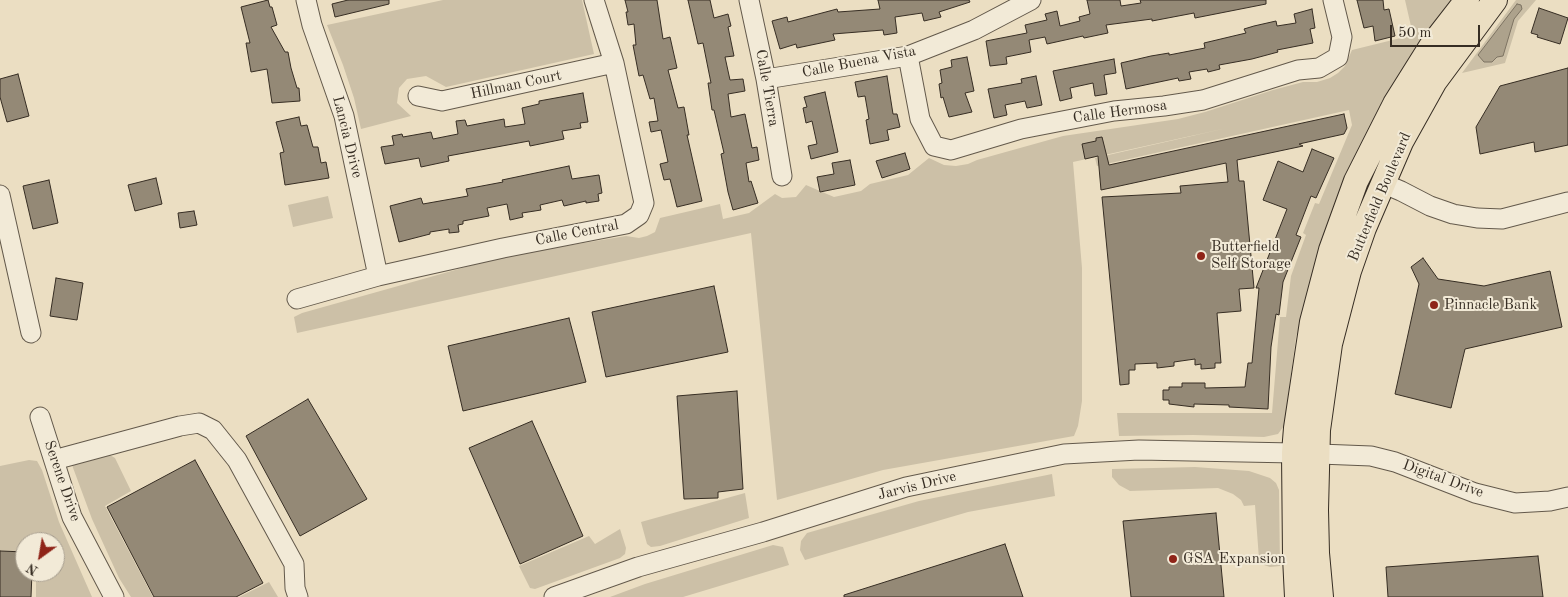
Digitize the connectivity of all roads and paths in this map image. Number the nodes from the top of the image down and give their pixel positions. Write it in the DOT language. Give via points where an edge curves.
graph roads {
  1 [pos="306,0"];
  2 [pos="594,0"];
  3 [pos="749,0"];
  4 [pos="1032,0"];
  5 [pos="1333,0"];
  6 [pos="1467,0"];
  7 [pos="1495,0"];
  8 [pos="908,56"];
  9 [pos="614,64"];
  10 [pos="766,79"];
  11 [pos="418,96"];
  12 [pos="782,176"];
  13 [pos="1382,183"];
  14 [pos="0,195"];
  15 [pos="1568,202"];
  16 [pos="378,276"];
  17 [pos="298,299"];
  18 [pos="31,333"];
  19 [pos="40,416"];
  20 [pos="1306,453"];
  21 [pos="54,460"];
  22 [pos="1568,497"];
  23 [pos="114,597"];
  24 [pos="298,597"];
  25 [pos="554,597"];
  26 [pos="1297,597"];
  27 [pos="1322,597"];
  1 -- 16 [label="street, Lancia Drive" via="344,116"];
  2 -- 9 [label="street, Calle Central"];
  3 -- 10 [label="street, Calle Tierra"];
  4 -- 8 [label="street, Calle Buena Vista" via="974,30"];
  5 -- 8 [label="street, Calle Hermosa" via="1342,37 1338,57 1319,68 1298,70 1202,100 1096,114 1021,129 951,150 934,146 920,119"];
  6 -- 20 [label="main road, Butterfield Boulevard" via="1432,45 1395,104 1356,181 1331,250 1312,322 1296,428"];
  7 -- 13 [label="main road, Butterfield Boulevard" via="1435,81 1400,142"];
  8 -- 10 [label="street, Calle Buena Vista"];
  9 -- 11 [label="street, Hillman Court" via="442,101"];
  9 -- 16 [label="street, Calle Central" via="644,203 639,215 626,224"];
  10 -- 12 [label="street, Calle Tierra"];
  13 -- 15 [label="street" via="1430,206 1477,218 1502,219"];
  13 -- 20 [label="main road, Butterfield Boulevard" via="1349,271 1330,344 1318,430"];
  14 -- 18 [label="street"];
  16 -- 17 [label="street, Calle Central"];
  19 -- 21 [label="street, Serene Drive"];
  20 -- 22 [label="street, Digital Drive" via="1371,456 1515,503"];
  20 -- 25 [label="street, Jarvis Drive" via="1139,450 1064,454 906,487 638,567"];
  20 -- 26 [label="main road, Butterfield Boulevard" via="1294,557"];
  20 -- 27 [label="main road, Butterfield Boulevard" via="1316,510"];
  21 -- 23 [label="street, Serene Drive" via="72,517"];
  21 -- 24 [label="street" via="180,426 198,423 213,430 237,460 294,564"];
}
